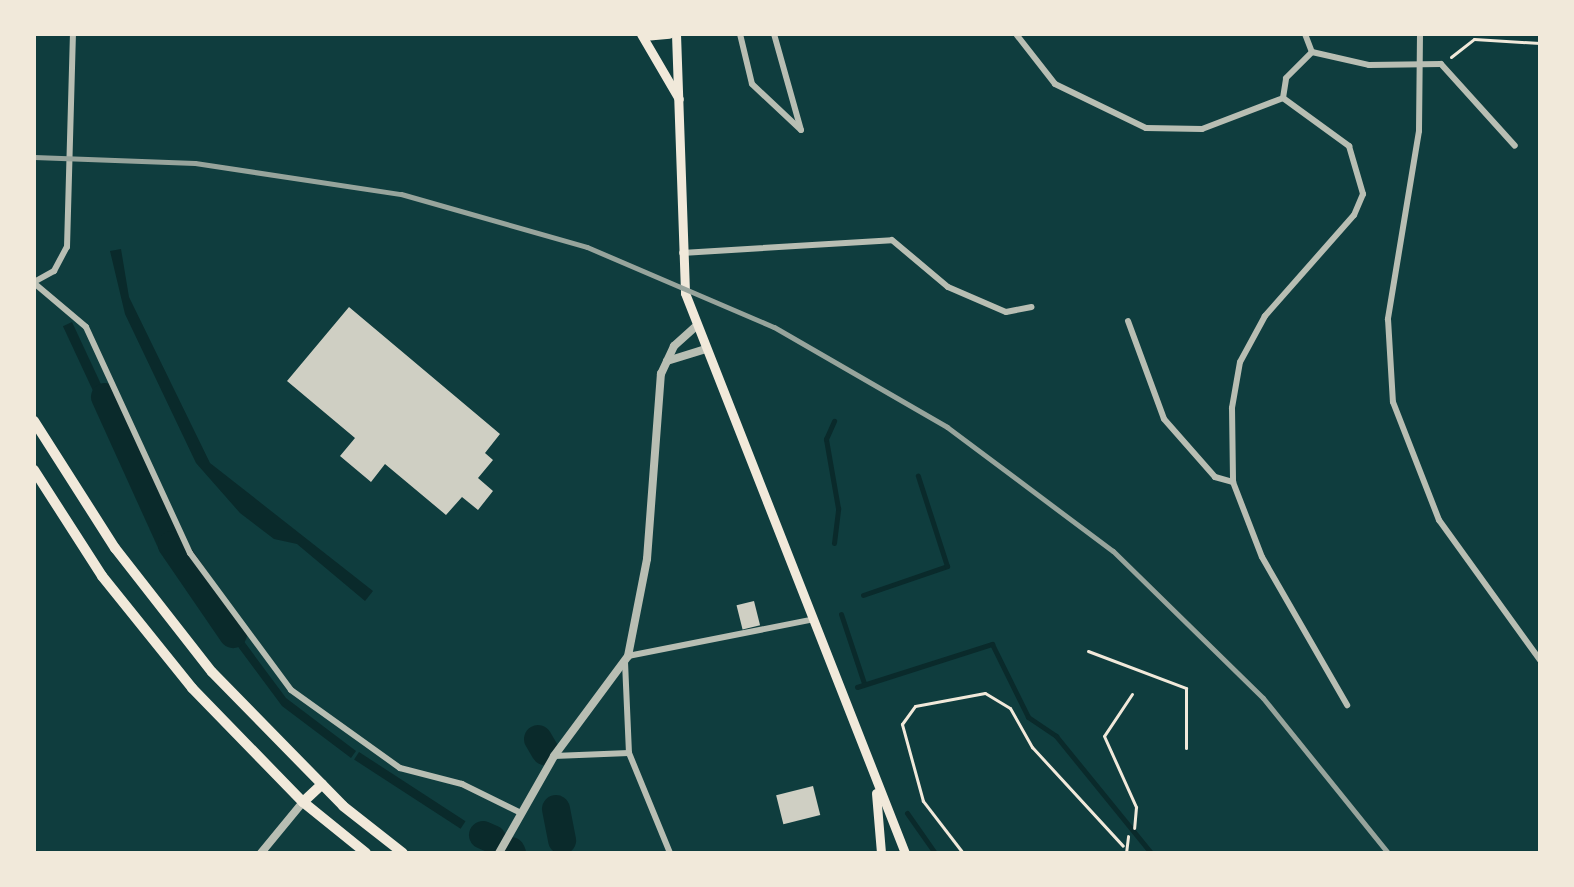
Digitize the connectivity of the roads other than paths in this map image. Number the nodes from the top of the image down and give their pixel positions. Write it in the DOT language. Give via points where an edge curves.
graph roads {
  1 [pos="73,34"];
  2 [pos="669,34"];
  3 [pos="676,34"];
  4 [pos="740,34"];
  5 [pos="774,34"];
  6 [pos="1016,34"];
  7 [pos="1305,34"];
  8 [pos="1420,34"];
  9 [pos="642,35"];
  10 [pos="1312,52"];
  11 [pos="1420,63"];
  12 [pos="1283,98"];
  13 [pos="683,108"];
  14 [pos="1515,146"];
  15 [pos="682,253"];
  16 [pos="34,282"];
  17 [pos="1032,307"];
  18 [pos="1128,321"];
  19 [pos="697,325"];
  20 [pos="706,349"];
  21 [pos="667,361"];
  22 [pos="34,421"];
  23 [pos="34,470"];
  24 [pos="1233,482"];
  25 [pos="810,620"];
  26 [pos="627,659"];
  27 [pos="1540,660"];
  28 [pos="1347,705"];
  29 [pos="629,753"];
  30 [pos="554,756"];
  31 [pos="875,782"];
  32 [pos="322,784"];
  33 [pos="303,802"];
  34 [pos="519,812"];
  35 [pos="882,848"];
  36 [pos="261,853"];
  37 [pos="366,853"];
  38 [pos="403,853"];
  39 [pos="499,853"];
  40 [pos="670,853"];
  41 [pos="874,853"];
  42 [pos="905,853"];
  1 -- 16 [label="street" via="67,247 54,271"];
  2 -- 9 [label="main road"];
  3 -- 13 [label="main road"];
  4 -- 5 [label="street" via="752,84 801,130"];
  6 -- 12 [label="street" via="1055,84 1146,128 1202,129"];
  7 -- 10 [label="street"];
  8 -- 11 [label="street"];
  9 -- 13 [label="main road"];
  10 -- 11 [label="street" via="1369,65"];
  10 -- 12 [label="street" via="1286,78"];
  11 -- 14 [label="street" via="1441,64"];
  11 -- 27 [label="street" via="1412,188 1388,319 1393,402 1439,520"];
  12 -- 24 [label="street" via="1349,146 1363,194 1348,223 1265,316 1240,362 1232,408"];
  13 -- 15 [label="main road"];
  15 -- 17 [label="street" via="892,240 948,287 1006,312"];
  15 -- 19 [label="main road"];
  16 -- 34 [label="street" via="86,327 182,538 297,696 400,768 462,784"];
  18 -- 24 [label="street" via="1164,419 1215,477"];
  19 -- 20 [label="main road"];
  19 -- 21 [label="street"];
  20 -- 21 [label="street"];
  20 -- 25 [label="main road"];
  21 -- 26 [label="street" via="647,559"];
  22 -- 32 [label="main road" via="180,634"];
  23 -- 33 [label="main road" via="102,576 183,678"];
  24 -- 28 [label="street" via="1262,557"];
  25 -- 26 [label="street"];
  25 -- 31 [label="main road"];
  26 -- 29 [label="street"];
  26 -- 30 [label="street"];
  29 -- 30 [label="street"];
  29 -- 40 [label="street"];
  30 -- 34 [label="street"];
  31 -- 35 [label="main road"];
  31 -- 42 [label="main road"];
  32 -- 33 [label="main road"];
  32 -- 38 [label="main road"];
  33 -- 36 [label="street"];
  33 -- 37 [label="main road"];
  34 -- 39 [label="street"];
  35 -- 41 [label="main road"];
}
